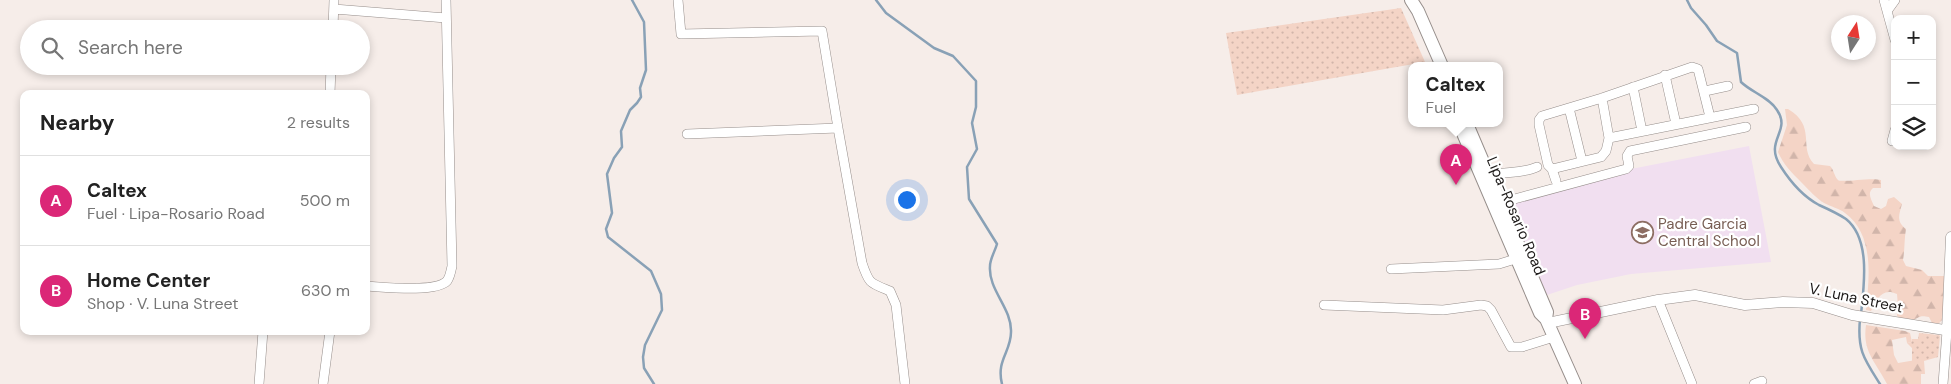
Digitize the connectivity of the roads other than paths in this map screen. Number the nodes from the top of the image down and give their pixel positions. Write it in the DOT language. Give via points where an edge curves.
graph roads {
  1 [pos="446,0"];
  2 [pos="678,0"];
  3 [pos="1410,0"];
  4 [pos="1884,0"];
  5 [pos="1895,0"];
  6 [pos="334,4"];
  7 [pos="1887,11"];
  8 [pos="446,18"];
  9 [pos="333,20"];
  10 [pos="1891,26"];
  11 [pos="1432,62"];
  12 [pos="1440,62"];
  13 [pos="331,75"];
  14 [pos="1665,75"];
  15 [pos="1728,86"];
  16 [pos="1633,87"];
  17 [pos="330,90"];
  18 [pos="1705,91"];
  19 [pos="1602,98"];
  20 [pos="1570,108"];
  21 [pos="1754,109"];
  22 [pos="1710,116"];
  23 [pos="1676,124"];
  24 [pos="1461,127"];
  25 [pos="1469,127"];
  26 [pos="1746,127"];
  27 [pos="838,128"];
  28 [pos="1642,131"];
  29 [pos="687,134"];
  30 [pos="1610,138"];
  31 [pos="1582,162"];
  32 [pos="1550,167"];
  33 [pos="1486,177"];
  34 [pos="1556,181"];
  35 [pos="1497,203"];
  36 [pos="1951,237"];
  37 [pos="1520,258"];
  38 [pos="1391,269"];
  39 [pos="370,286"];
  40 [pos="1658,300"];
  41 [pos="1324,305"];
  42 [pos="1547,321"];
  43 [pos="1949,331"];
  44 [pos="263,335"];
  45 [pos="329,335"];
  46 [pos="1554,337"];
  47 [pos="259,384"];
  48 [pos="323,384"];
  49 [pos="905,384"];
  50 [pos="1575,384"];
  51 [pos="1692,384"];
  52 [pos="1943,384"];
  1 -- 8 [label="street"];
  2 -- 27 [label="street" via="682,34 822,32"];
  3 -- 11 [label="main road" via="1410,12"];
  3 -- 12 [label="main road"];
  4 -- 7 [label="street"];
  5 -- 7 [label="street"];
  6 -- 8 [label="street"];
  6 -- 9 [label="street"];
  7 -- 10 [label="street"];
  8 -- 39 [label="street" via="452,266 448,280 429,288"];
  13 -- 17 [label="street"];
  14 -- 16 [label="street"];
  14 -- 18 [label="street" via="1696,67"];
  14 -- 23 [label="street"];
  15 -- 18 [label="street"];
  16 -- 19 [label="street"];
  16 -- 28 [label="street"];
  18 -- 22 [label="street"];
  19 -- 20 [label="street"];
  19 -- 30 [label="street"];
  20 -- 31 [label="street"];
  20 -- 32 [label="street" via="1542,116 1539,120"];
  21 -- 22 [label="street"];
  22 -- 23 [label="street"];
  23 -- 28 [label="street"];
  24 -- 33 [label="main road, Lipa-Rosario Road"];
  25 -- 33 [label="main road, Lipa-Rosario Road"];
  26 -- 35 [label="street" via="1630,151 1626,169"];
  27 -- 29 [label="street"];
  27 -- 49 [label="street" via="867,280 890,291 896,305"];
  28 -- 30 [label="street"];
  30 -- 31 [label="street" via="1603,155"];
  31 -- 32 [label="street"];
  32 -- 33 [label="street" via="1515,169"];
  32 -- 34 [label="street"];
  33 -- 35 [label="main road, Lipa-Rosario Road"];
  35 -- 37 [label="main road, Lipa-Rosario Road"];
  36 -- 43 [label="street"];
  37 -- 38 [label="street" via="1499,264"];
  37 -- 42 [label="main road, Lipa-Rosario Road" via="1540,313"];
  40 -- 42 [label="street, V. Luna Street"];
  40 -- 43 [label="street, V. Luna Street" via="1695,295 1745,304 1800,302 1881,321"];
  40 -- 51 [label="street"];
  41 -- 46 [label="street" via="1443,310 1481,305 1491,310 1513,348"];
  42 -- 46 [label="main road, Lipa-Rosario Road"];
  43 -- 52 [label="street"];
  44 -- 47 [label="street"];
  45 -- 48 [label="street"];
  46 -- 50 [label="main road, Lipa-Rosario Road"];
}
